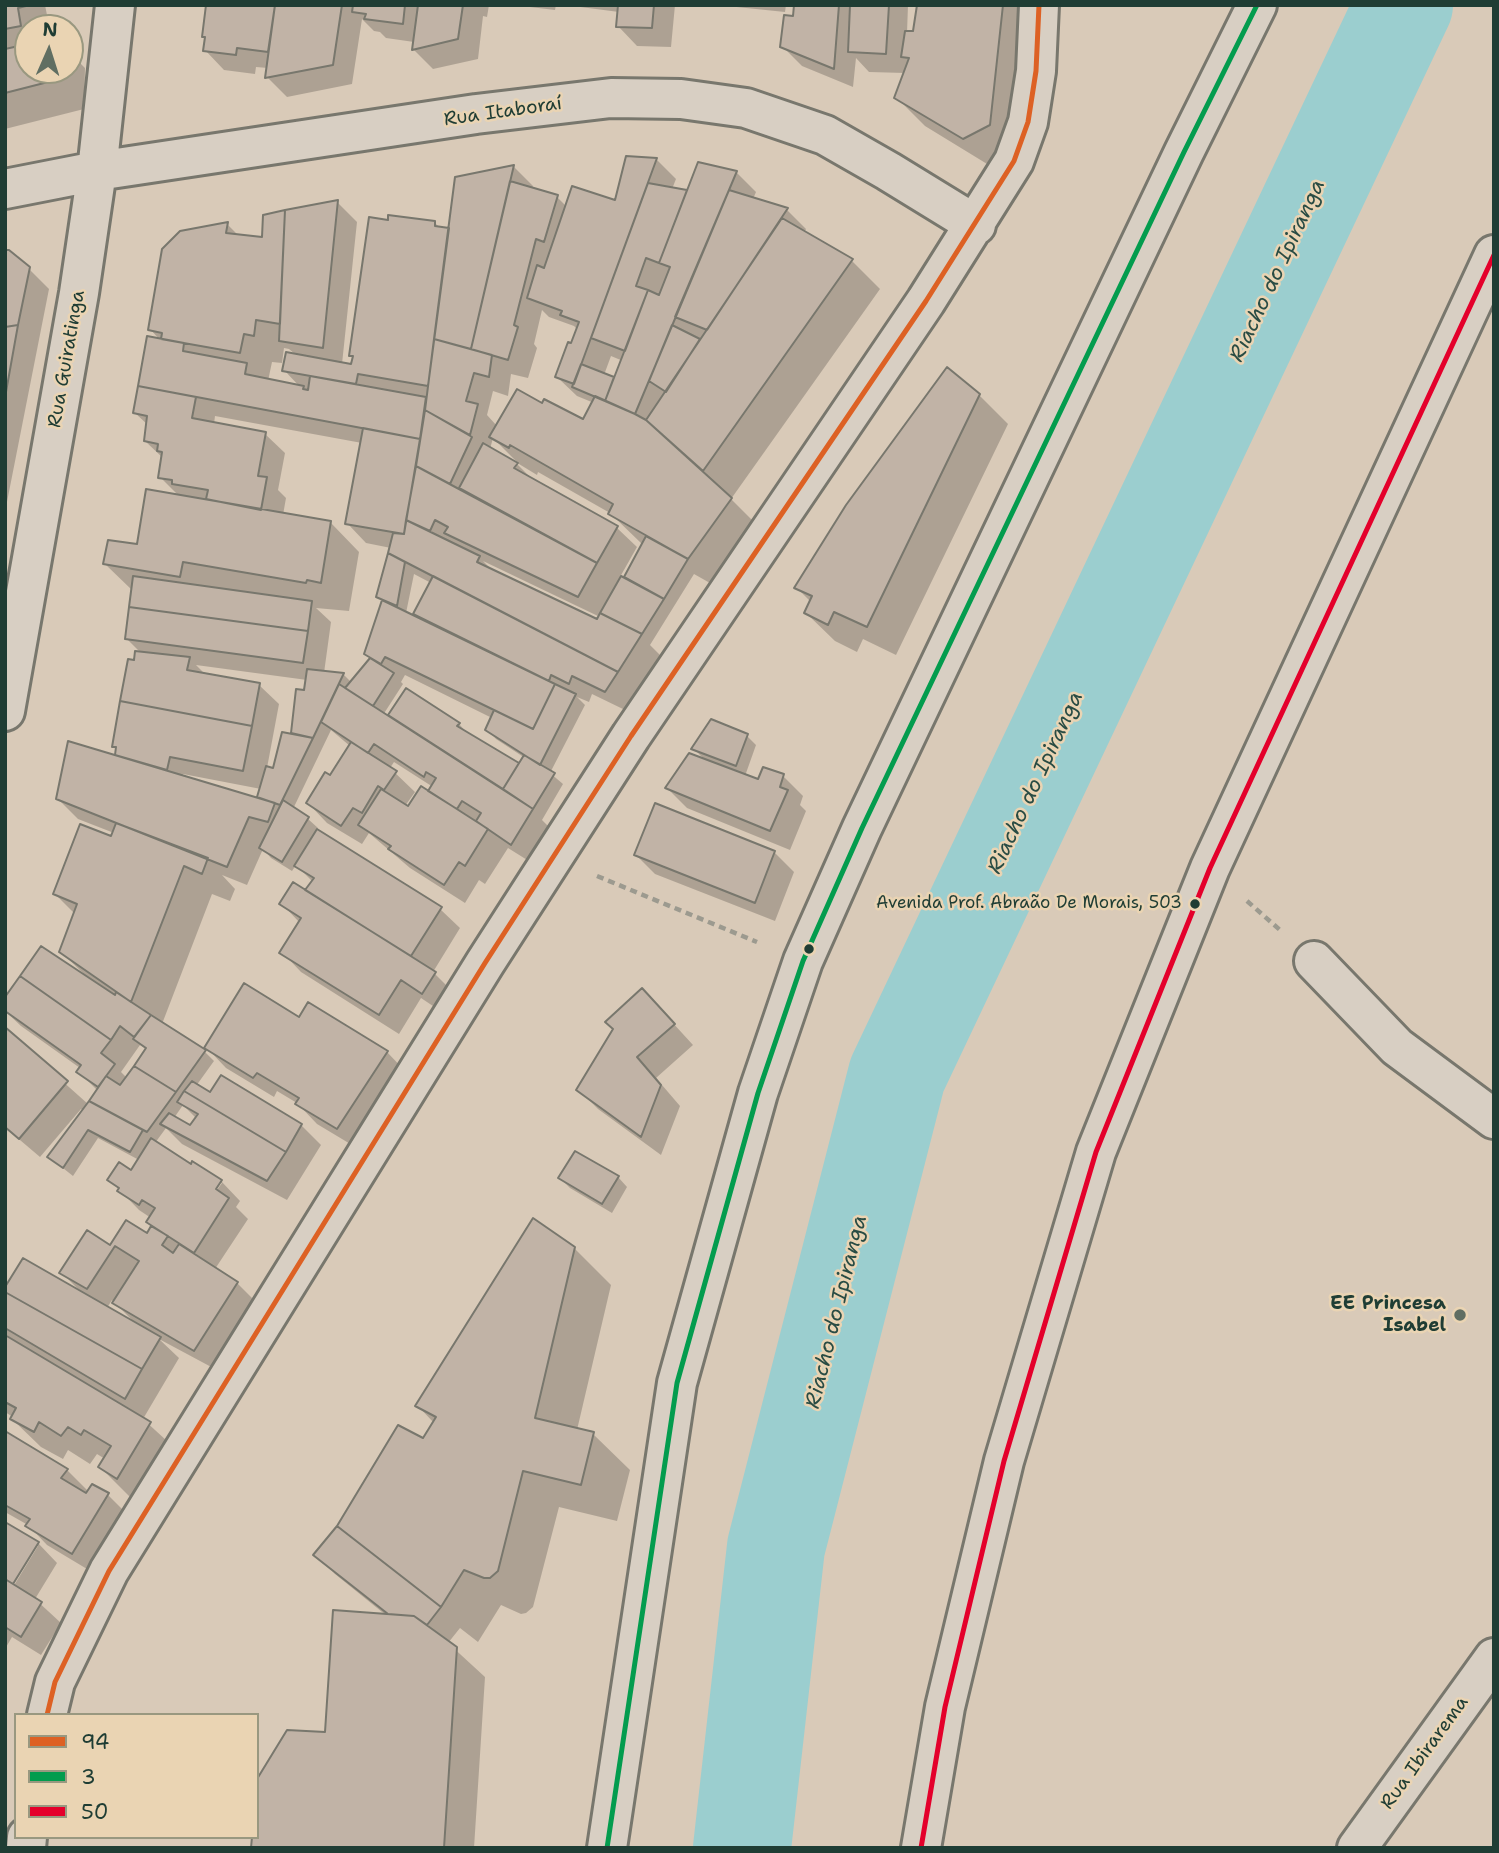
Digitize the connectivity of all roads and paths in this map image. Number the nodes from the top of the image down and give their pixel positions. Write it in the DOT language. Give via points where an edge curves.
graph roads {
  1 [pos="115,5"];
  2 [pos="1039,5"];
  3 [pos="1257,5"];
  4 [pos="97,171"];
  5 [pos="5,189"];
  6 [pos="976,225"];
  7 [pos="1494,256"];
  8 [pos="5,711"];
  9 [pos="554,858"];
  10 [pos="1210,868"];
  11 [pos="803,961"];
  12 [pos="1314,961"];
  13 [pos="1494,1119"];
  14 [pos="1494,1658"];
  15 [pos="47,1713"];
  16 [pos="607,1848"];
  17 [pos="921,1848"];
  18 [pos="1357,1848"];
  1 -- 4 [label="street, Rua Guiratinga"];
  2 -- 6 [label="street" via="1028,122 1014,161"];
  3 -- 11 [label="street" via="868,815"];
  4 -- 5 [label="street, Rua Itaboraí"];
  4 -- 6 [label="street, Rua Itaboraí" via="476,114 598,99 681,99 746,108 825,135"];
  4 -- 8 [label="street, Rua Guiratinga"];
  6 -- 9 [label="street" via="631,736"];
  7 -- 10 [label="street"];
  9 -- 11 [label="path"];
  9 -- 15 [label="street" via="109,1571 55,1682"];
  10 -- 12 [label="path"];
  10 -- 17 [label="street" via="1096,1152 1004,1461 945,1707"];
  11 -- 16 [label="street" via="758,1093 677,1383"];
  12 -- 13 [label="street" via="1397,1047"];
  14 -- 18 [label="street, Rua Ibirarema"];
}
